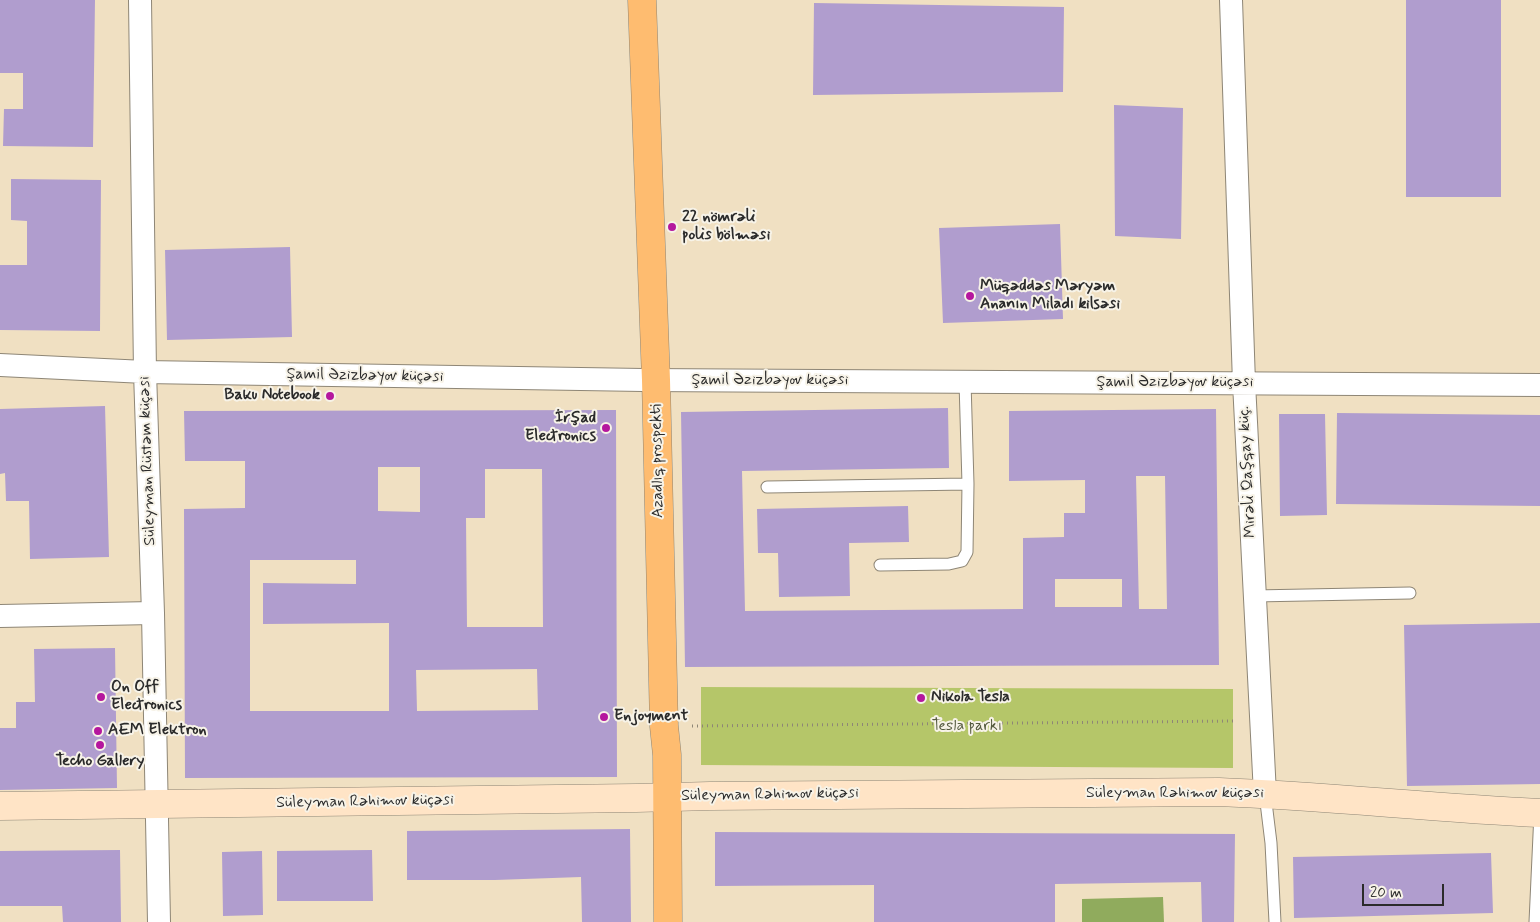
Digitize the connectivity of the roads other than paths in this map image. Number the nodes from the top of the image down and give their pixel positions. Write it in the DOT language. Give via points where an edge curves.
graph roads {
  1 [pos="140,0"];
  2 [pos="642,0"];
  3 [pos="1231,0"];
  4 [pos="0,366"];
  5 [pos="145,372"];
  6 [pos="656,380"];
  7 [pos="965,382"];
  8 [pos="1244,383"];
  9 [pos="1540,385"];
  10 [pos="968,484"];
  11 [pos="767,487"];
  12 [pos="880,565"];
  13 [pos="1410,592"];
  14 [pos="1254,596"];
  15 [pos="153,613"];
  16 [pos="0,616"];
  17 [pos="1265,794"];
  18 [pos="668,797"];
  19 [pos="157,804"];
  20 [pos="0,806"];
  21 [pos="1540,813"];
  22 [pos="159,922"];
  23 [pos="668,922"];
  24 [pos="1275,922"];
  25 [pos="1535,922"];
  1 -- 5 [label="street, Süleyman Rüstəm küçəsi"];
  2 -- 6 [label="main road, Azadlıq prospekti"];
  3 -- 8 [label="street, Mirəli Qaşqay küç."];
  4 -- 5 [label="street, Şamil Əzizbəyov küçəsi"];
  5 -- 6 [label="street, Şamil Əzizbəyov küçəsi"];
  5 -- 15 [label="street, Süleyman Rüstəm küçəsi"];
  6 -- 7 [label="street, Şamil Əzizbəyov küçəsi"];
  6 -- 18 [label="main road, Azadlıq prospekti"];
  7 -- 8 [label="street, Şamil Əzizbəyov küçəsi"];
  7 -- 10 [label="lane"];
  8 -- 9 [label="street, Şamil Əzizbəyov küçəsi"];
  8 -- 14 [label="street, Mirəli Qaşqay küç."];
  10 -- 11 [label="lane"];
  10 -- 12 [label="lane" via="967,552 962,561"];
  13 -- 14 [label="lane"];
  14 -- 17 [label="street, Mirəli Qaşqay küç."];
  15 -- 16 [label="street"];
  15 -- 19 [label="street, Süleyman Rüstəm küçəsi"];
  17 -- 18 [label="main road, Süleyman Rəhimov küçəsi"];
  17 -- 21 [label="main road, Süleyman Rəhimov küçəsi"];
  17 -- 24 [label="lane"];
  18 -- 19 [label="main road, Süleyman Rəhimov küçəsi"];
  18 -- 23 [label="main road, Azadlıq prospekti"];
  19 -- 20 [label="main road, Süleyman Rəhimov küçəsi"];
  19 -- 22 [label="street, Süleyman Rüstəm küçəsi"];
  21 -- 25 [label="lane"];
}
